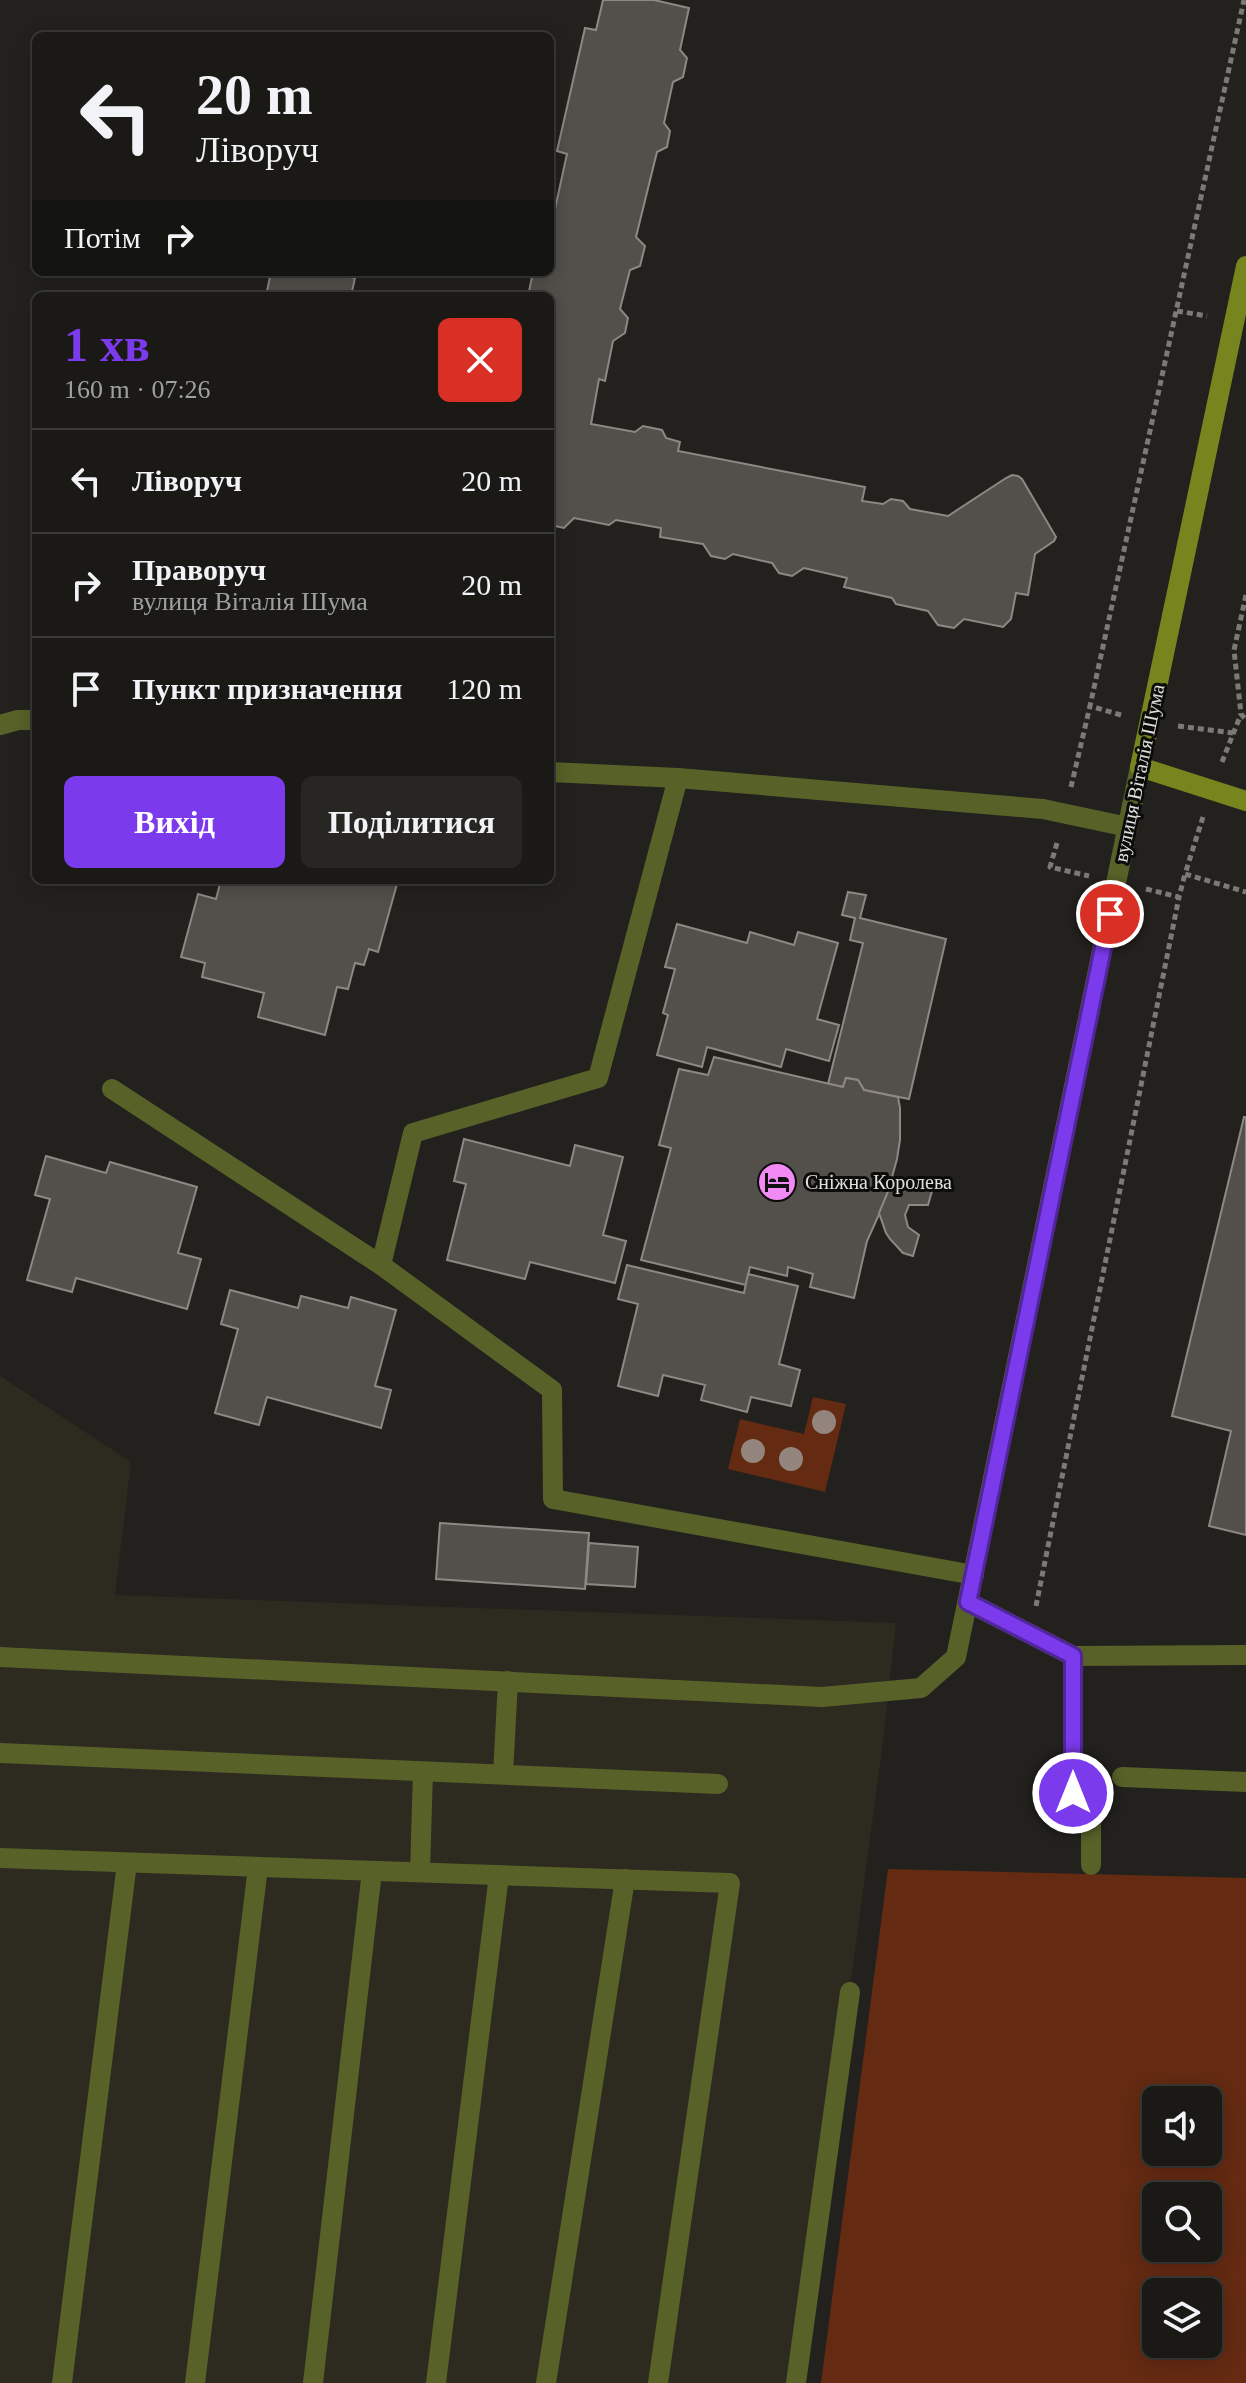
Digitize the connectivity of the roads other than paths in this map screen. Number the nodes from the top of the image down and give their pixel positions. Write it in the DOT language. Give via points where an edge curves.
graph roads {
  1 [pos="1246,266"];
  2 [pos="32,720"];
  3 [pos="0,725"];
  4 [pos="1140,767"];
  5 [pos="554,772"];
  6 [pos="678,778"];
  7 [pos="1246,801"];
  8 [pos="1128,827"];
  9 [pos="112,1089"];
  10 [pos="381,1265"];
  11 [pos="974,1575"];
  12 [pos="968,1602"];
  13 [pos="1246,1655"];
  14 [pos="1073,1656"];
  15 [pos="0,1657"];
  16 [pos="508,1681"];
  17 [pos="0,1753"];
  18 [pos="423,1772"];
  19 [pos="503,1774"];
  20 [pos="1122,1777"];
  21 [pos="1246,1782"];
  22 [pos="718,1784"];
  23 [pos="0,1858"];
  24 [pos="127,1863"];
  25 [pos="1091,1865"];
  26 [pos="258,1867"];
  27 [pos="372,1871"];
  28 [pos="420,1872"];
  29 [pos="499,1875"];
  30 [pos="625,1879"];
  31 [pos="850,1992"];
  32 [pos="62,2383"];
  33 [pos="195,2383"];
  34 [pos="313,2383"];
  35 [pos="436,2383"];
  36 [pos="546,2383"];
  37 [pos="658,2383"];
  38 [pos="796,2383"];
  1 -- 4 [label="street, вулиця Віталія Шума"];
  2 -- 3 [label="street"];
  4 -- 7 [label="street"];
  4 -- 8 [label="street, вулиця Віталія Шума"];
  5 -- 6 [label="street"];
  6 -- 8 [label="street" via="1043,809"];
  6 -- 10 [label="street" via="598,1078 413,1133"];
  8 -- 11 [label="street, вулиця Віталія Шума"];
  9 -- 10 [label="street"];
  10 -- 11 [label="street" via="552,1390 553,1499"];
  11 -- 12 [label="street, вулиця Віталія Шума"];
  12 -- 14 [label="street"];
  12 -- 16 [label="street, вулиця Віталія Шума" via="956,1657 921,1688 822,1697"];
  13 -- 14 [label="street"];
  14 -- 25 [label="street" via="1073,1793 1091,1794"];
  15 -- 16 [label="street"];
  16 -- 19 [label="street"];
  17 -- 18 [label="street"];
  18 -- 19 [label="street"];
  18 -- 28 [label="street"];
  19 -- 22 [label="street"];
  20 -- 21 [label="street"];
  23 -- 24 [label="street"];
  24 -- 26 [label="street"];
  24 -- 32 [label="street"];
  26 -- 27 [label="street"];
  26 -- 33 [label="street"];
  27 -- 28 [label="street"];
  27 -- 34 [label="street"];
  28 -- 29 [label="street"];
  29 -- 30 [label="street"];
  29 -- 35 [label="street"];
  30 -- 36 [label="street"];
  30 -- 37 [label="street" via="730,1883"];
  31 -- 38 [label="street"];
}
